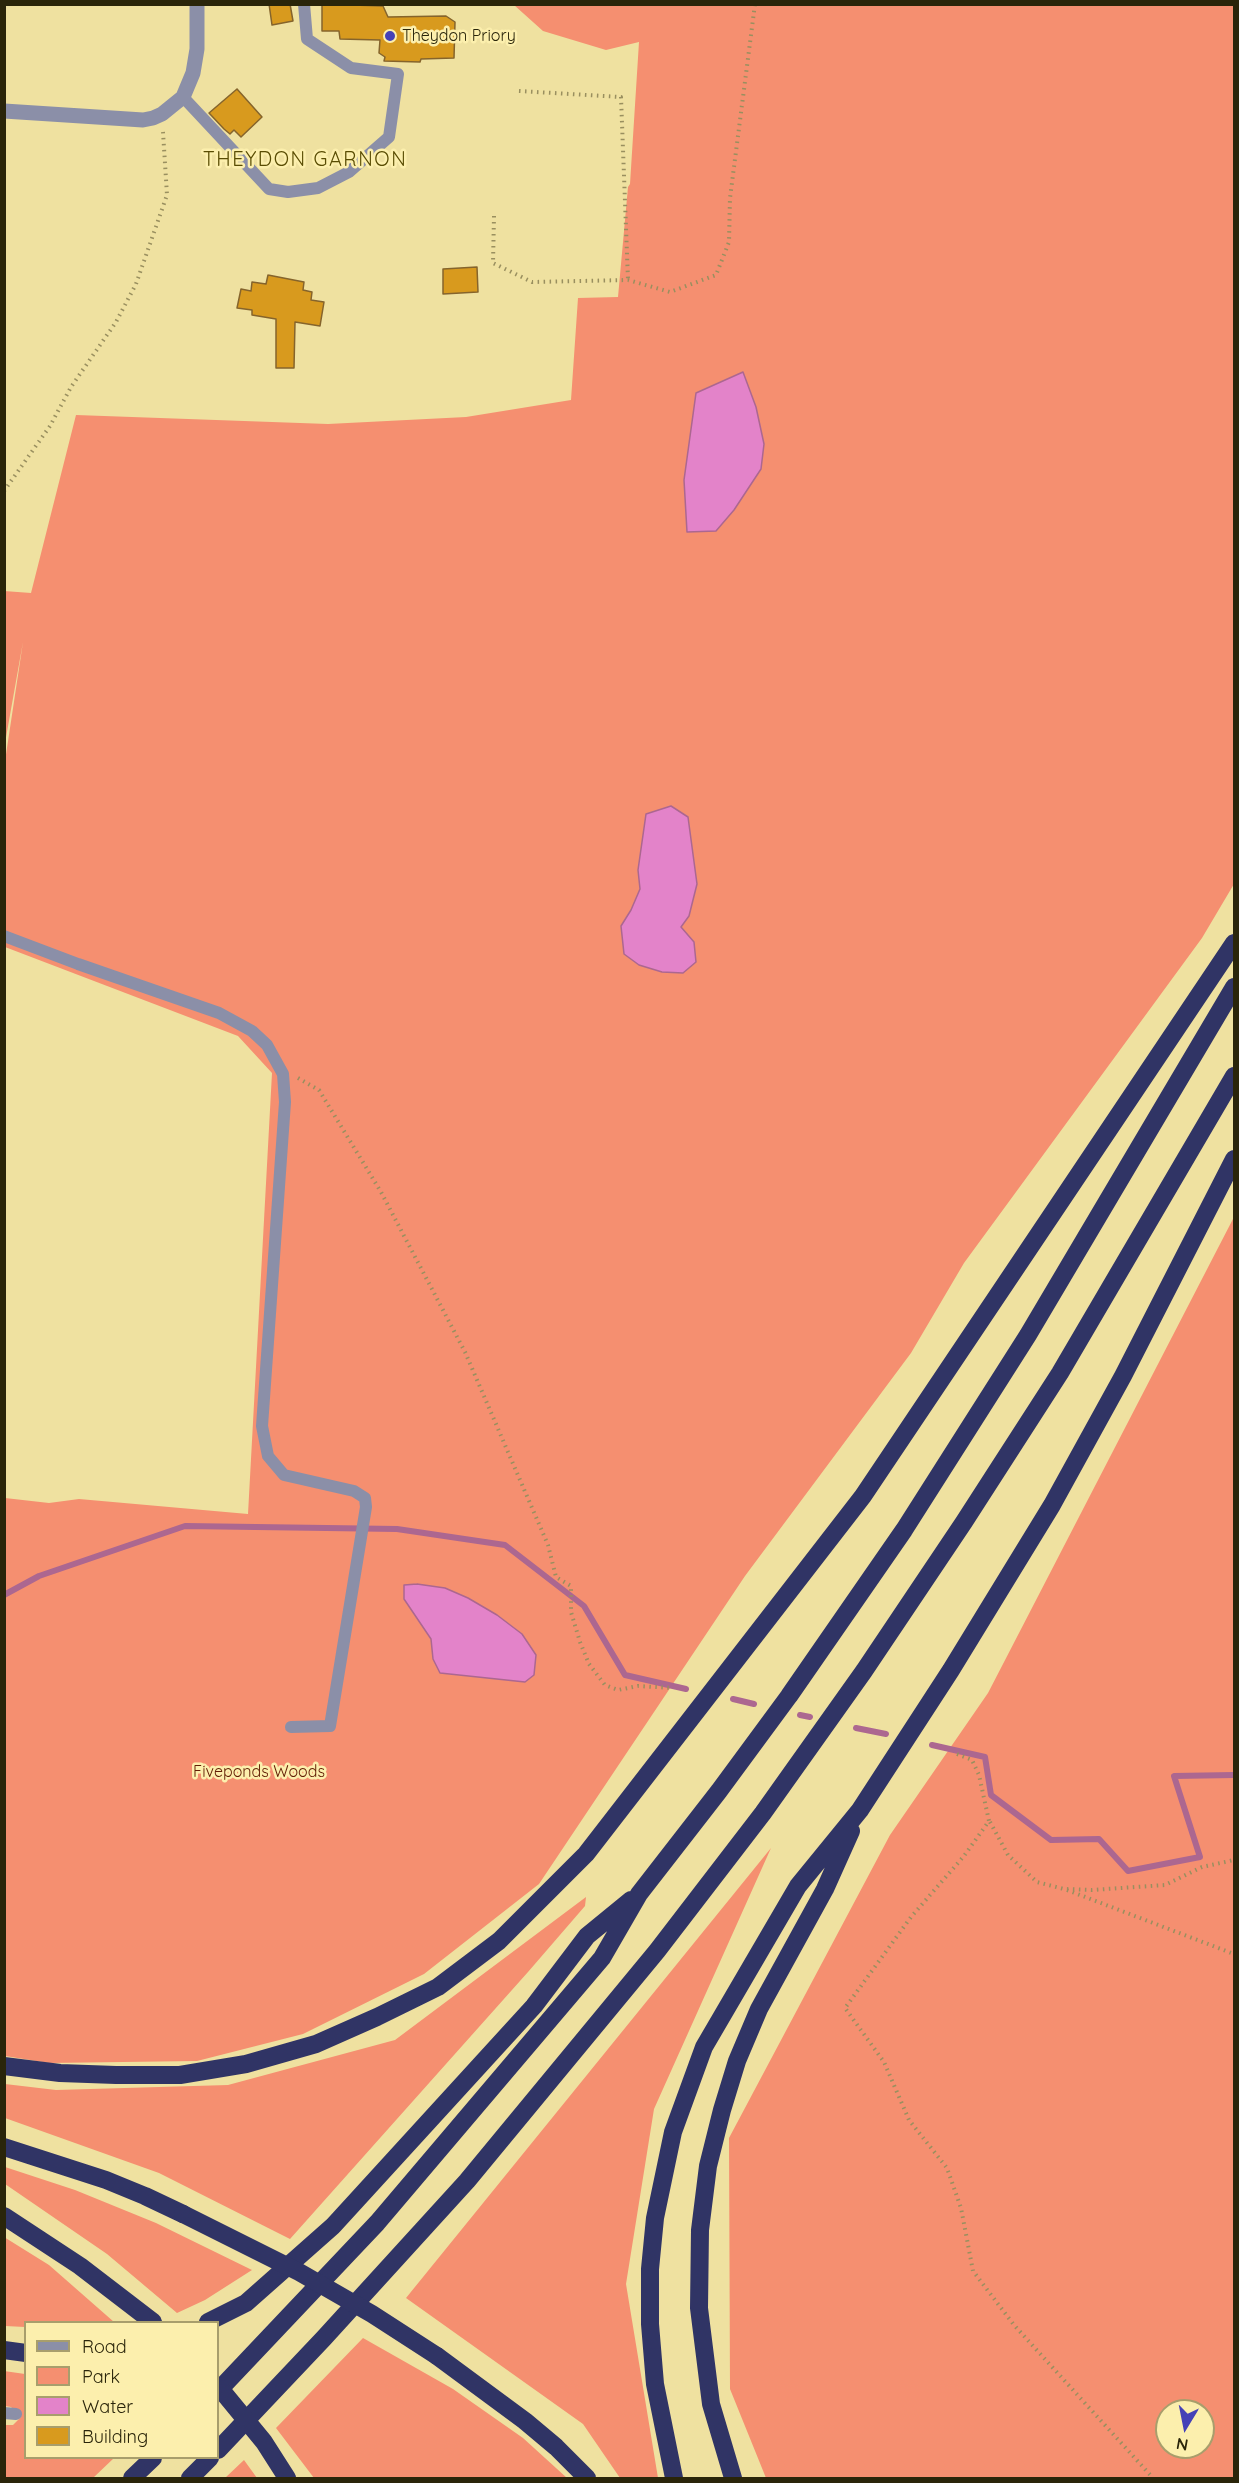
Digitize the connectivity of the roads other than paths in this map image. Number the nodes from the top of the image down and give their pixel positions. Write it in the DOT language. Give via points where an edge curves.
graph roads {
  1 [pos="197,4"];
  2 [pos="304,4"];
  3 [pos="183,97"];
  4 [pos="4,111"];
  5 [pos="4,936"];
  6 [pos="1234,943"];
  7 [pos="1234,987"];
  8 [pos="1234,1076"];
  9 [pos="1234,1159"];
  10 [pos="291,1727"];
  11 [pos="860,1810"];
  12 [pos="639,1893"];
  13 [pos="4,2066"];
  14 [pos="4,2147"];
  15 [pos="4,2216"];
  16 [pos="152,2321"];
  17 [pos="210,2321"];
  18 [pos="4,2350"];
  19 [pos="24,2353"];
  20 [pos="219,2387"];
  21 [pos="219,2390"];
  22 [pos="219,2449"];
  23 [pos="151,2459"];
  24 [pos="208,2459"];
  25 [pos="132,2478"];
  26 [pos="189,2478"];
  27 [pos="287,2478"];
  28 [pos="587,2478"];
  29 [pos="674,2478"];
  30 [pos="733,2478"];
  1 -- 3 [label="street" via="197,49"];
  2 -- 3 [label="lane" via="308,39 351,68 398,74 389,137 349,172 318,188 288,192 269,189"];
  3 -- 4 [label="street" via="162,114 143,120"];
  5 -- 10 [label="lane" via="219,1013 267,1045 282,1074 285,1102 262,1426 268,1456 285,1475 354,1491 364,1498 365,1518 330,1726"];
  6 -- 13 [label="highway" via="863,1496 586,1854 499,1941 438,1987 377,2017 316,2044 246,2064 180,2075 60,2073"];
  7 -- 12 [label="highway" via="1028,1335 904,1530 789,1696"];
  8 -- 22 [label="highway" via="1100,1306 982,1494 763,1813 657,1951 467,2181"];
  9 -- 11 [label="highway" via="1052,1505"];
  11 -- 29 [label="highway" via="798,1886 732,1995 704,2047 673,2132 655,2218 650,2324 655,2384"];
  11 -- 30 [label="highway" via="825,1889 754,2019 737,2061 708,2166 699,2230 699,2308 711,2404"];
  12 -- 17 [label="highway" via="587,1936 534,2006 333,2226 246,2303"];
  12 -- 21 [label="highway" via="602,1958 551,2020 377,2223"];
  14 -- 28 [label="highway, bridge" via="145,2196 299,2272 437,2356 525,2421"];
  15 -- 16 [label="highway" via="80,2266"];
  18 -- 19 [label="highway"];
  20 -- 27 [label="highway, bridge" via="264,2442"];
  23 -- 25 [label="highway"];
  24 -- 26 [label="highway"];
}
